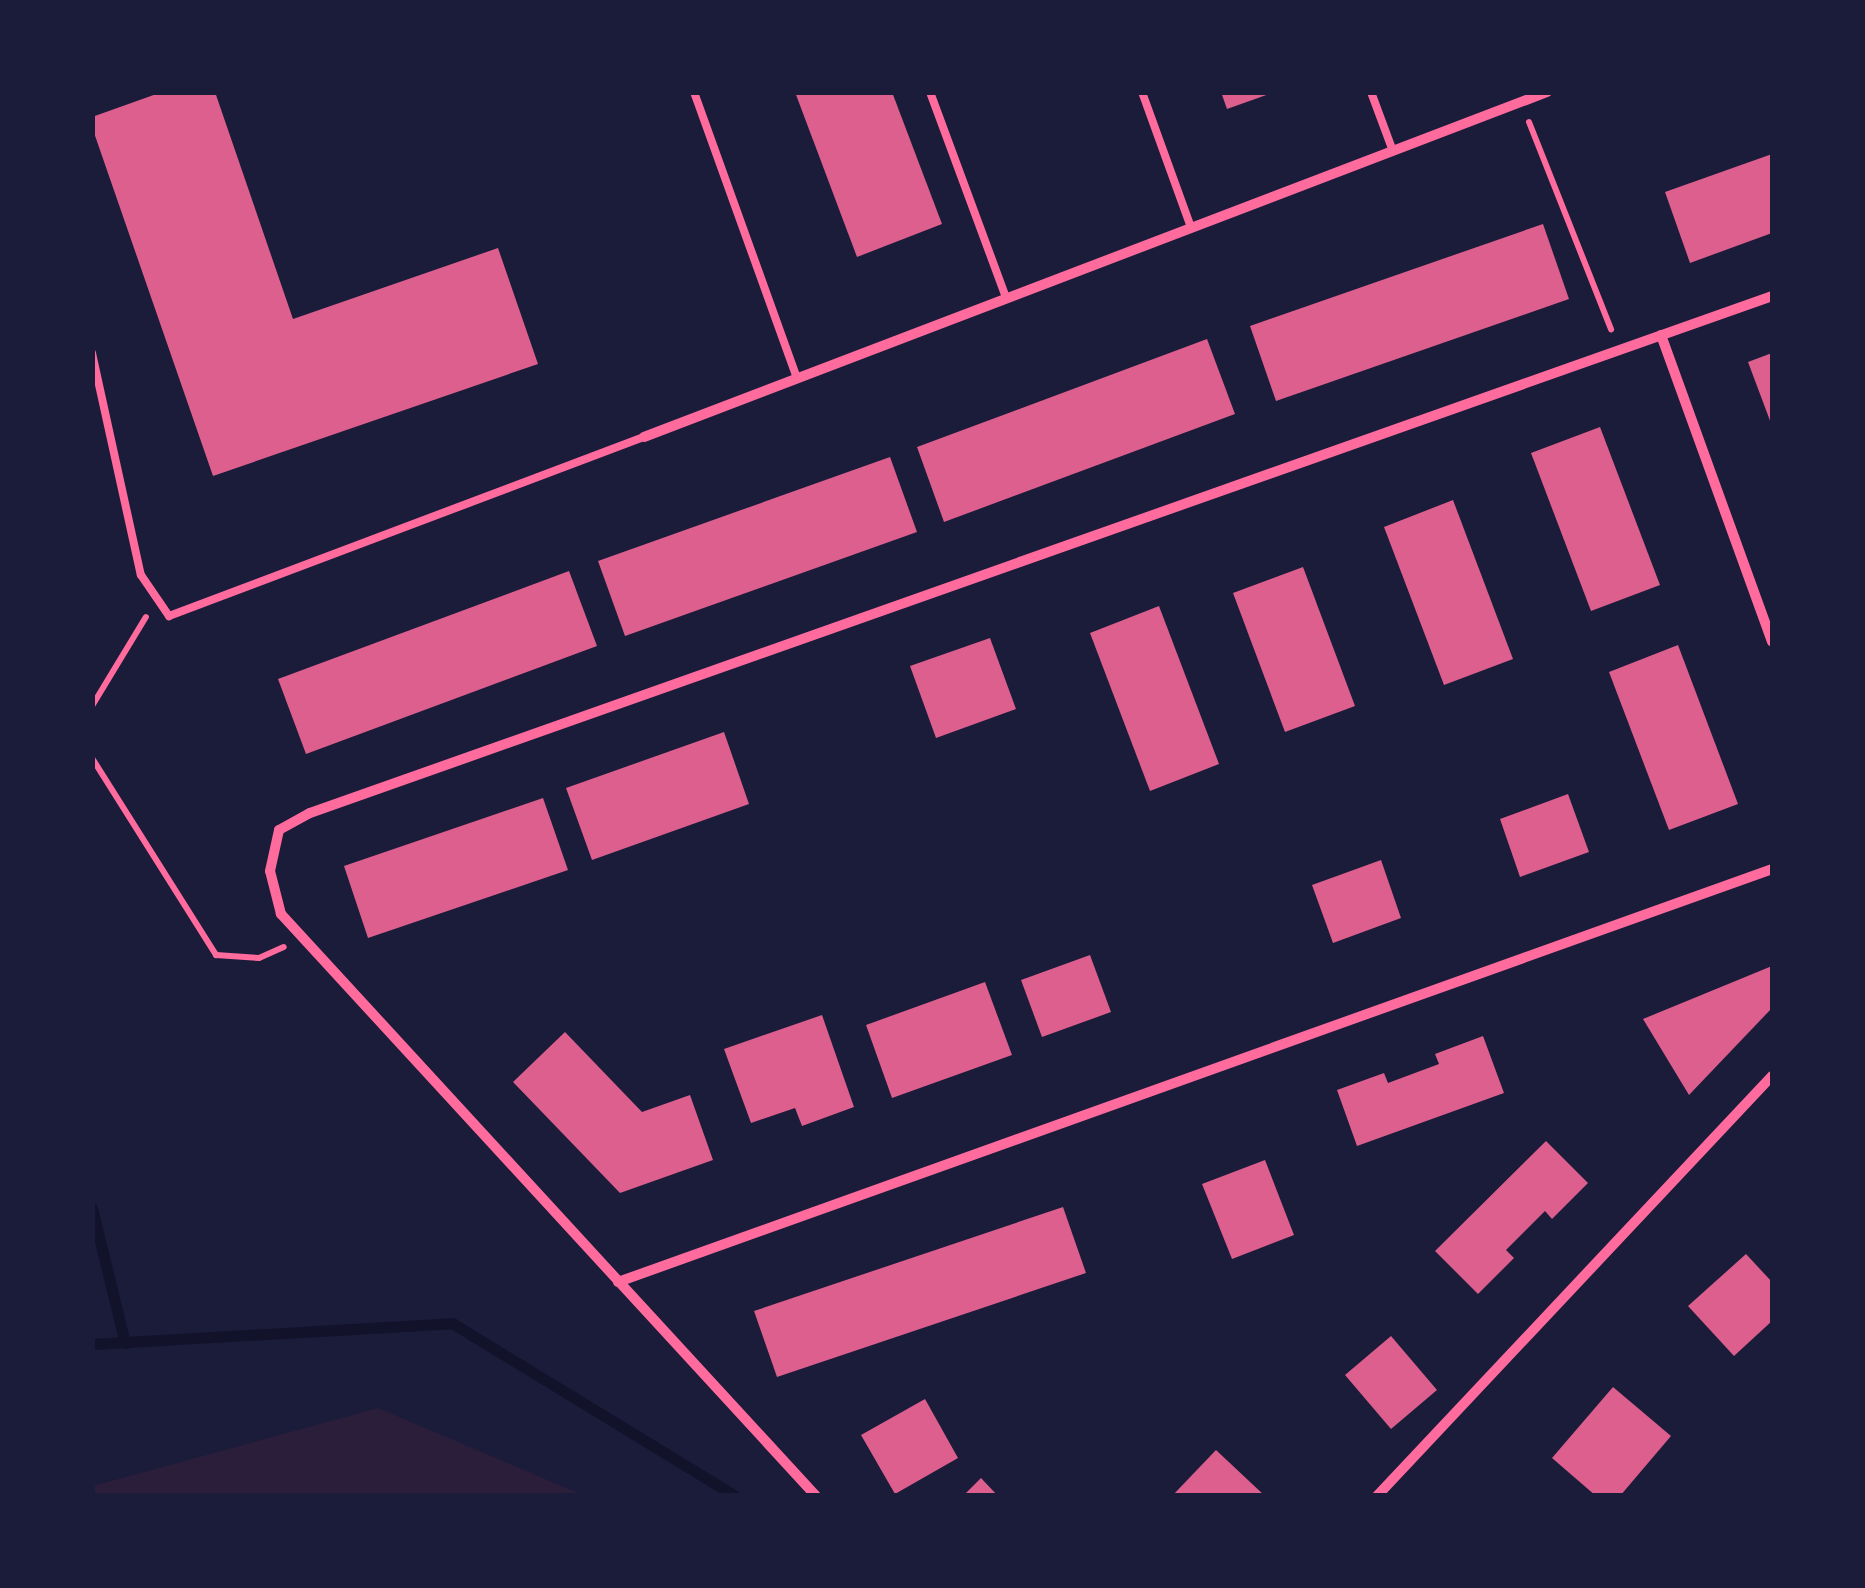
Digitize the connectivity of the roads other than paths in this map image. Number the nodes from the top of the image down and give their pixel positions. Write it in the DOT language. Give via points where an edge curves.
graph roads {
  1 [pos="694,92"];
  2 [pos="930,92"];
  3 [pos="1142,92"];
  4 [pos="1371,92"];
  5 [pos="1547,92"];
  6 [pos="1394,151"];
  7 [pos="1191,228"];
  8 [pos="1772,296"];
  9 [pos="1006,298"];
  10 [pos="1660,335"];
  11 [pos="92,353"];
  12 [pos="797,378"];
  13 [pos="644,436"];
  14 [pos="1772,642"];
  15 [pos="1772,869"];
  16 [pos="1772,1076"];
  17 [pos="618,1282"];
  18 [pos="816,1496"];
  19 [pos="1377,1496"];
  1 -- 12 [label="lane"];
  2 -- 9 [label="lane"];
  3 -- 7 [label="lane"];
  4 -- 6 [label="lane"];
  5 -- 6 [label="street"];
  6 -- 7 [label="street"];
  7 -- 9 [label="street"];
  8 -- 10 [label="street"];
  9 -- 12 [label="street"];
  10 -- 14 [label="street"];
  10 -- 17 [label="street" via="310,813 279,830 270,871 281,914"];
  11 -- 13 [label="lane" via="142,576 170,616"];
  12 -- 13 [label="street"];
  15 -- 17 [label="street"];
  16 -- 19 [label="street"];
  17 -- 18 [label="street"];
}
